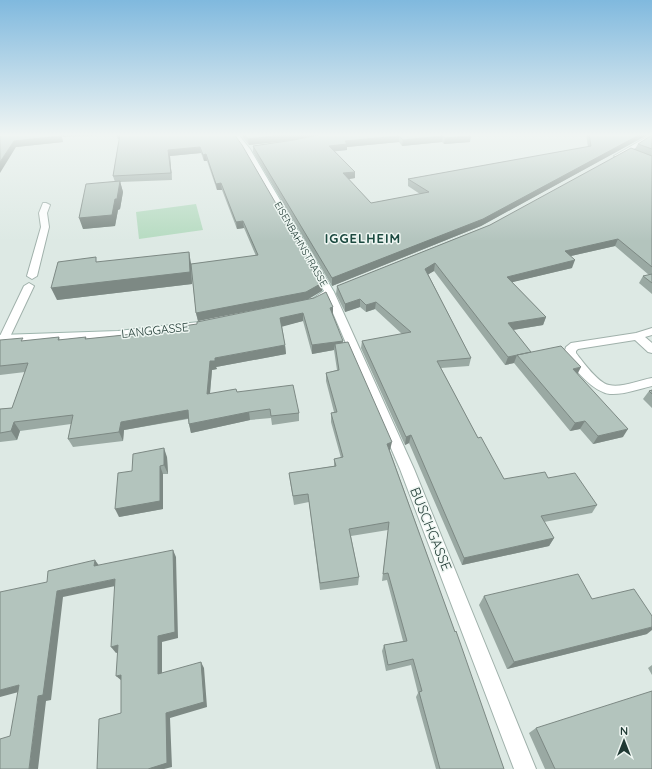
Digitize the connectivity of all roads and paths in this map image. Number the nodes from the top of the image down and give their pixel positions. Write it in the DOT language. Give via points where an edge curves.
graph roads {
  1 [pos="262,170"];
  2 [pos="46,205"];
  3 [pos="334,290"];
  4 [pos="304,304"];
  5 [pos="210,324"];
  6 [pos="652,331"];
  7 [pos="637,336"];
  8 [pos="2,339"];
  9 [pos="652,350"];
  10 [pos="652,382"];
  11 [pos="525,769"];
  1 -- 3 [label="street, EISENBAHNSTRASSE"];
  2 -- 8 [label="street" via="43,213 45,227 30,281"];
  3 -- 4 [label="street" via="318,300"];
  3 -- 11 [label="street, BUSCHGASSE"];
  5 -- 8 [label="street, LANGGASSE" via="118,334"];
  6 -- 7 [label="street"];
  7 -- 9 [label="street"];
  7 -- 10 [label="street" via="575,346 570,350 570,354 605,389 613,390"];
}
